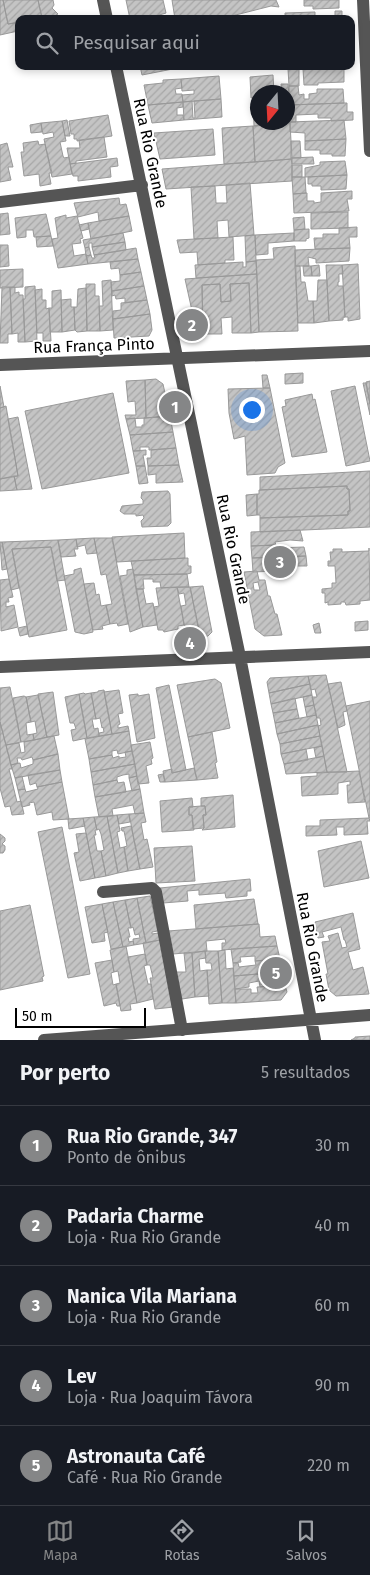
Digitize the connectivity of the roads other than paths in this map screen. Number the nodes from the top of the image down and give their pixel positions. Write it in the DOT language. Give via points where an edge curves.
graph roads {
  1 [pos="103,0"];
  2 [pos="363,0"];
  3 [pos="106,15"];
  4 [pos="368,46"];
  5 [pos="117,70"];
  6 [pos="370,151"];
  7 [pos="142,185"];
  8 [pos="0,202"];
  9 [pos="370,351"];
  10 [pos="177,358"];
  11 [pos="0,365"];
  12 [pos="370,652"];
  13 [pos="240,657"];
  14 [pos="0,667"];
  15 [pos="103,892"];
  16 [pos="370,1015"];
  17 [pos="311,1019"];
  18 [pos="182,1030"];
  19 [pos="44,1040"];
  20 [pos="315,1040"];
  1 -- 3 [label="street"];
  2 -- 4 [label="street"];
  4 -- 6 [label="street"];
  5 -- 7 [label="street, Rua Rio Grande"];
  7 -- 8 [label="street"];
  7 -- 10 [label="street, Rua Rio Grande"];
  9 -- 10 [label="street, Rua França Pinto"];
  10 -- 11 [label="street, Rua França Pinto"];
  10 -- 13 [label="street, Rua Rio Grande"];
  12 -- 13 [label="street"];
  13 -- 14 [label="street"];
  13 -- 17 [label="street, Rua Rio Grande"];
  15 -- 18 [label="street" via="152,888 156,892"];
  16 -- 17 [label="street"];
  17 -- 18 [label="street"];
  17 -- 20 [label="street, Rua Rio Grande"];
  18 -- 19 [label="street"];
}
